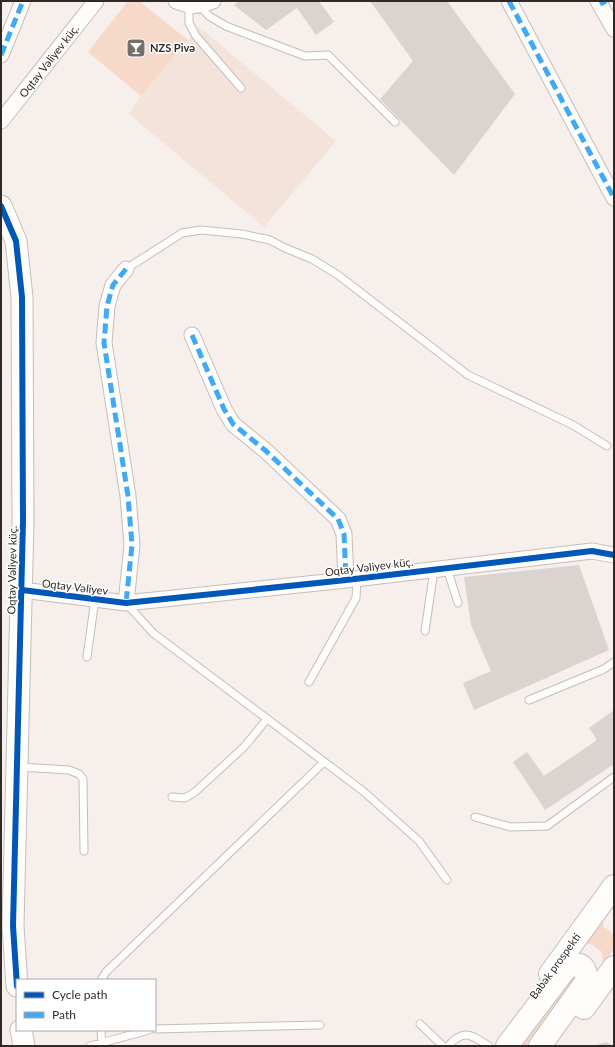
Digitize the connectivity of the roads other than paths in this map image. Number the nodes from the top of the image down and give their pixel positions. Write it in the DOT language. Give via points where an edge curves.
graph roads {
  1 [pos="23,1"];
  2 [pos="96,1"];
  3 [pos="509,1"];
  4 [pos="601,2"];
  5 [pos="194,3"];
  6 [pos="614,29"];
  7 [pos="1,55"];
  8 [pos="241,88"];
  9 [pos="1,121"];
  10 [pos="395,122"];
  11 [pos="614,198"];
  12 [pos="1,206"];
  13 [pos="126,269"];
  14 [pos="192,335"];
  15 [pos="607,446"];
  16 [pos="614,555"];
  17 [pos="441,569"];
  18 [pos="351,580"];
  19 [pos="22,590"];
  20 [pos="95,599"];
  21 [pos="126,603"];
  22 [pos="458,603"];
  23 [pos="425,631"];
  24 [pos="87,657"];
  25 [pos="614,662"];
  26 [pos="309,682"];
  27 [pos="529,700"];
  28 [pos="267,719"];
  29 [pos="324,762"];
  30 [pos="17,766"];
  31 [pos="614,777"];
  32 [pos="172,797"];
  33 [pos="475,817"];
  34 [pos="84,851"];
  35 [pos="447,880"];
  36 [pos="614,886"];
  37 [pos="7,925"];
  38 [pos="614,967"];
  39 [pos="102,979"];
  40 [pos="16,980"];
  41 [pos="420,1024"];
  42 [pos="320,1025"];
  43 [pos="156,1029"];
  44 [pos="21,1031"];
  45 [pos="101,1031"];
  46 [pos="146,1031"];
  47 [pos="102,1045"];
  48 [pos="24,1046"];
  49 [pos="90,1046"];
  50 [pos="442,1046"];
  51 [pos="448,1046"];
  52 [pos="489,1046"];
  53 [pos="497,1046"];
  54 [pos="507,1046"];
  55 [pos="540,1046"];
  56 [pos="556,1046"];
  1 -- 7 [label="street"];
  2 -- 9 [label="street, Oqtay Vəliyev küç."];
  3 -- 11 [label="street"];
  4 -- 6 [label="street"];
  5 -- 8 [label="lane" via="189,23 196,36"];
  5 -- 10 [label="lane" via="226,26 305,56 328,55"];
  12 -- 19 [label="street, Oqtay Vəliyev küç." via="16,241 22,297"];
  13 -- 15 [label="lane" via="182,233 201,230 270,240 312,259 338,275 468,375 573,425"];
  13 -- 21 [label="street" via="113,285 107,306 104,343 128,496 132,545"];
  14 -- 18 [label="street, Oqtay Vəliyev küç." via="233,424 266,451 338,519 344,534"];
  16 -- 17 [label="street, Oqtay Vəliyev küç." via="592,551"];
  17 -- 18 [label="street, Oqtay Vəliyev küç."];
  17 -- 22 [label="lane"];
  17 -- 23 [label="lane"];
  18 -- 21 [label="street, Oqtay Vəliyev küç."];
  18 -- 26 [label="lane" via="356,598"];
  19 -- 20 [label="street, Oqtay Vəliyev"];
  19 -- 30 [label="street, Oqtay Vəliyev küç."];
  20 -- 21 [label="street, Oqtay Vəliyev"];
  20 -- 24 [label="lane"];
  21 -- 28 [label="lane" via="153,633"];
  25 -- 27 [label="lane" via="604,669"];
  28 -- 29 [label="lane"];
  28 -- 32 [label="lane" via="244,747 195,792 185,798"];
  29 -- 35 [label="lane" via="402,825 419,842"];
  29 -- 39 [label="lane"];
  30 -- 34 [label="lane" via="69,770 84,779"];
  30 -- 37 [label="street, Oqtay Vəliyev küç."];
  31 -- 33 [label="lane" via="548,826 510,827"];
  36 -- 53 [label="main road, Babək prospekti"];
  37 -- 40 [label="street, Oqtay Vəliyev küç."];
  38 -- 56 [label="main road"];
  41 -- 50 [label="lane"];
  42 -- 43 [label="lane"];
  44 -- 48 [label="street"];
  45 -- 47 [label="lane"];
  46 -- 47 [label="lane"];
  47 -- 49 [label="lane"];
  51 -- 52 [label="lane" via="462,1035 471,1035"];
  54 -- 55 [label="main road" via="568,966 580,964 587,974 586,982"];
}
